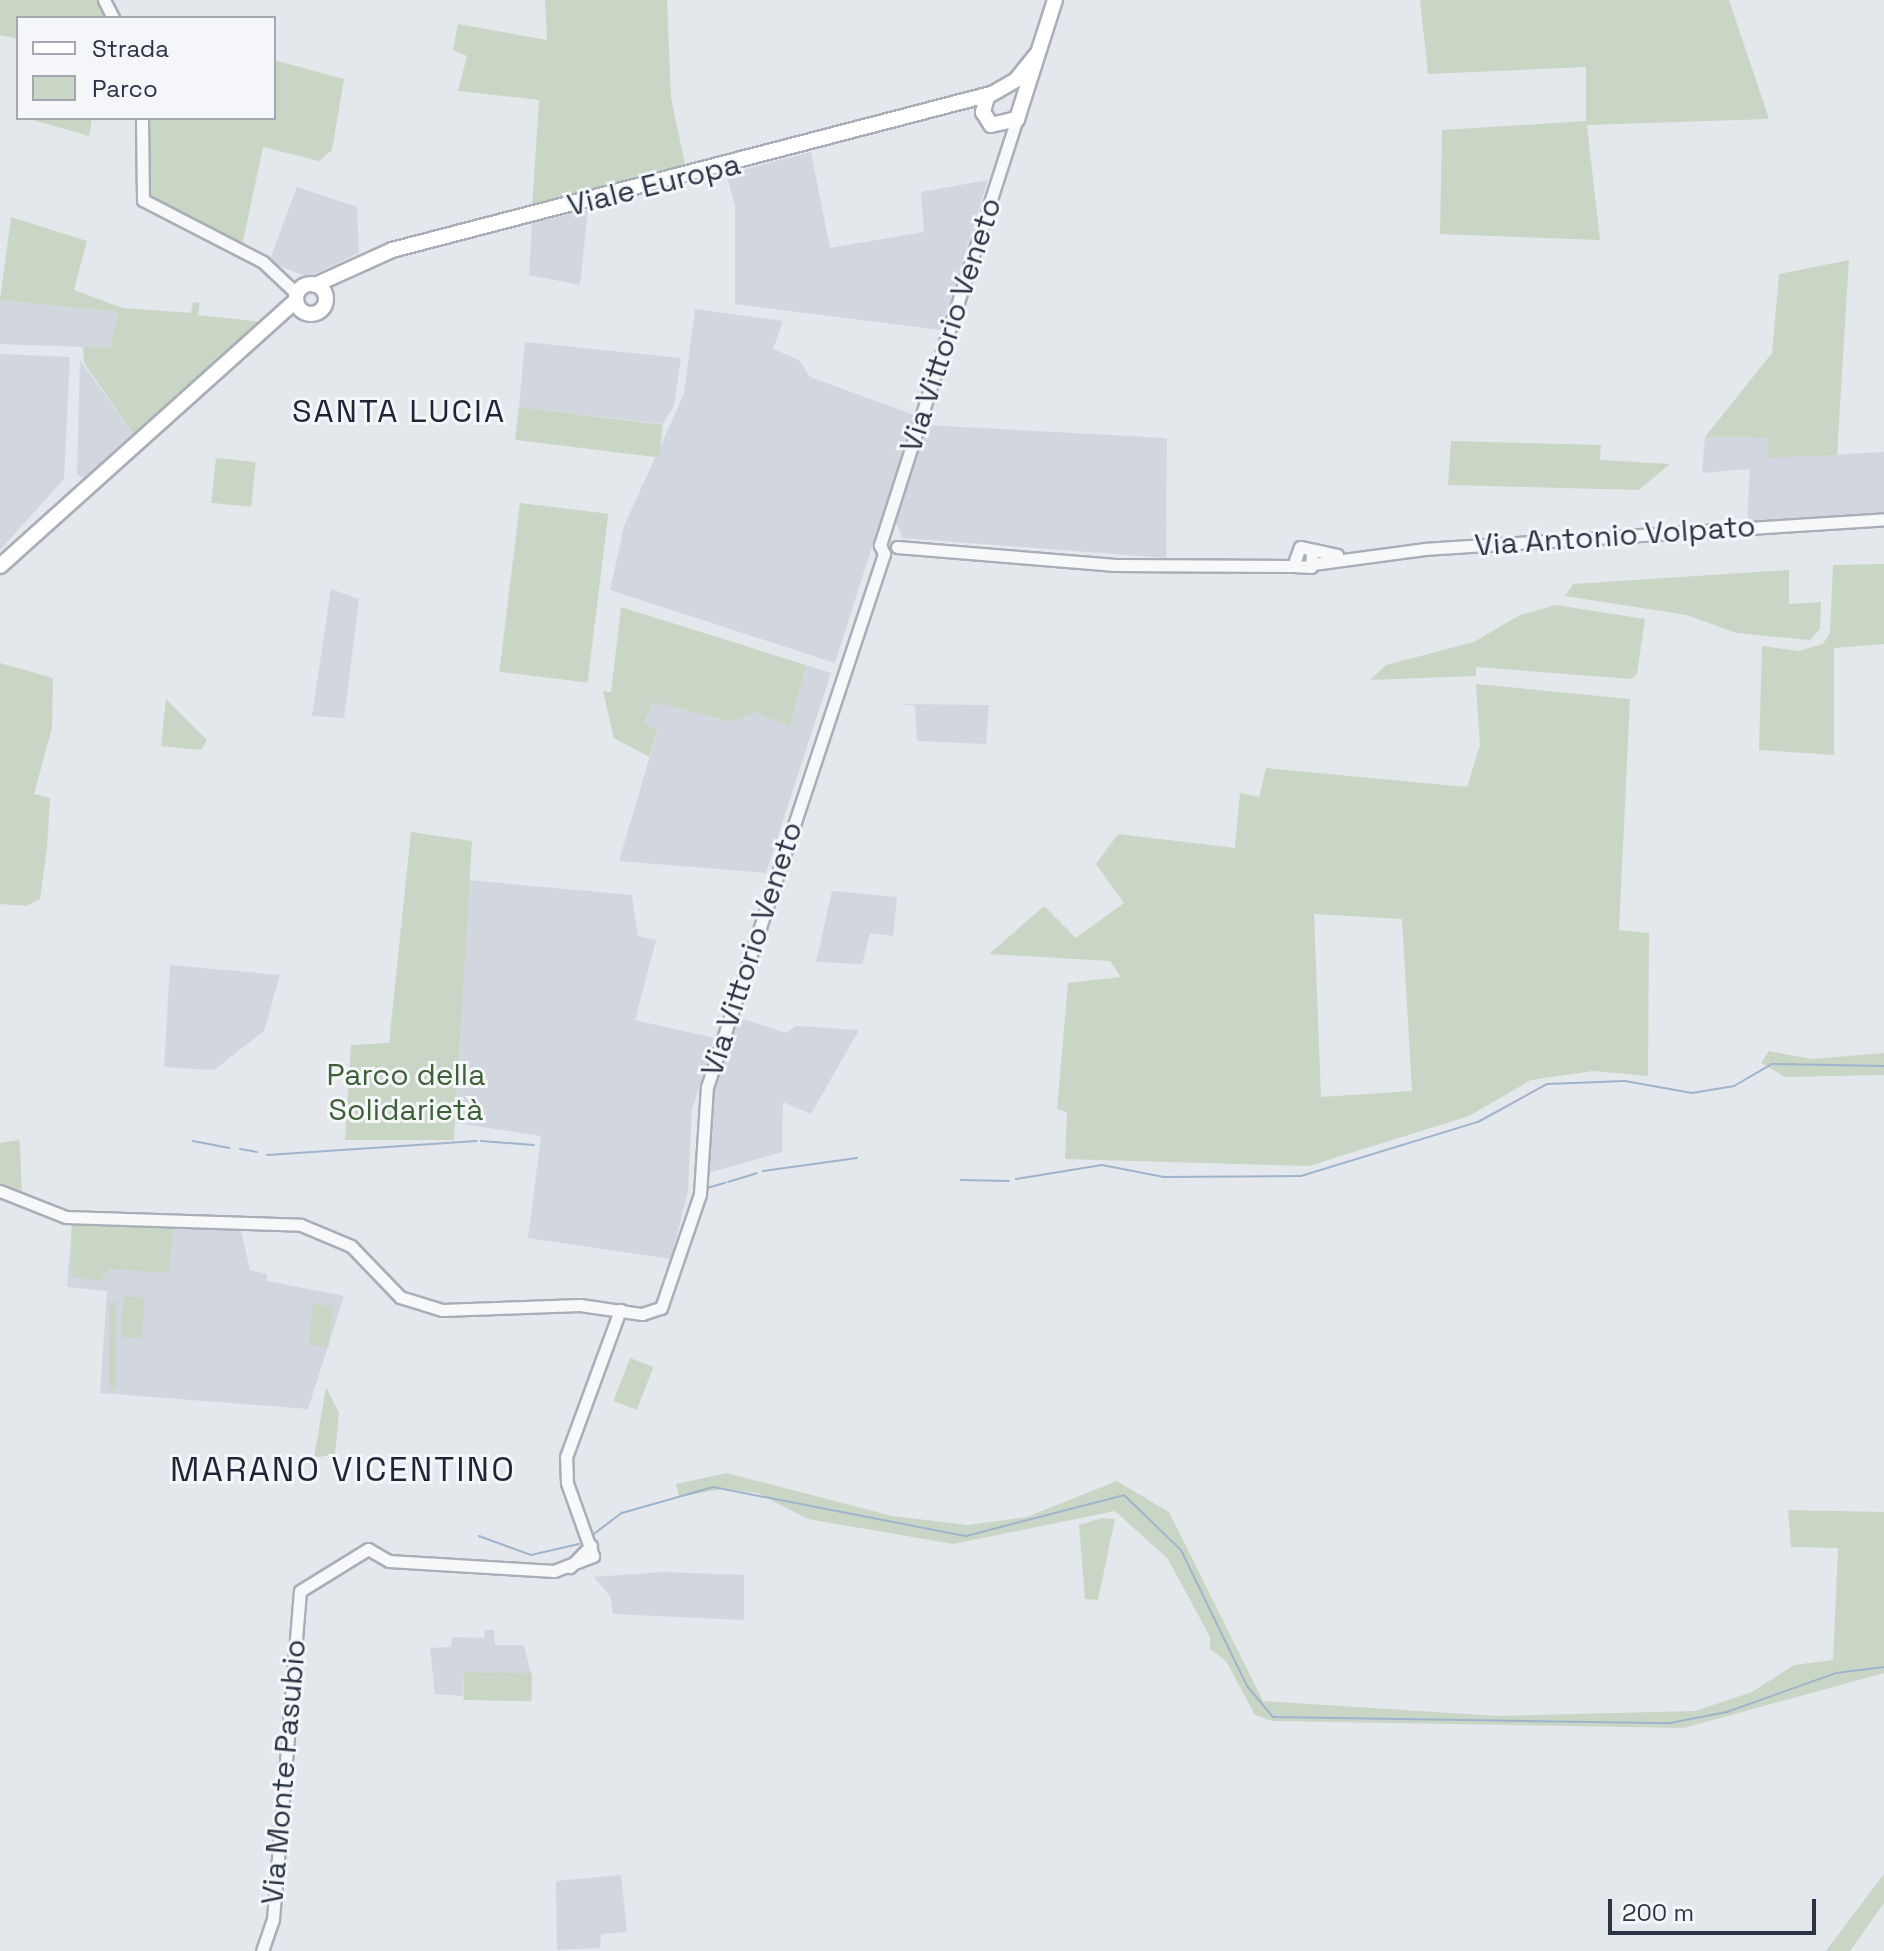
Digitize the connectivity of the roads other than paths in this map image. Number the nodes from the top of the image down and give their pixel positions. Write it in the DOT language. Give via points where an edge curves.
graph roads {
  1 [pos="1055,0"];
  2 [pos="1037,54"];
  3 [pos="997,92"];
  4 [pos="950,110"];
  5 [pos="1018,115"];
  6 [pos="142,120"];
  7 [pos="988,121"];
  8 [pos="1004,158"];
  9 [pos="306,295"];
  10 [pos="1884,519"];
  11 [pos="893,543"];
  12 [pos="1292,552"];
  13 [pos="1313,558"];
  14 [pos="1254,561"];
  15 [pos="0,566"];
  16 [pos="1293,566"];
  17 [pos="0,1191"];
  18 [pos="620,1310"];
  19 [pos="262,1951"];
  1 -- 2 [label="main road, Via Vittorio Veneto"];
  2 -- 3 [label="main road, Via Vittorio Veneto"];
  2 -- 5 [label="main road, Via Vittorio Veneto"];
  3 -- 4 [label="main road, Viale Europa"];
  3 -- 5 [label="main road"];
  3 -- 7 [label="main road, Via Vittorio Veneto"];
  4 -- 7 [label="main road, Viale Europa"];
  4 -- 9 [label="main road, Viale Europa" via="359,262"];
  5 -- 7 [label="main road"];
  5 -- 8 [label="street, Via Vittorio Veneto"];
  6 -- 9 [label="street" via="143,200"];
  7 -- 8 [label="street, Via Vittorio Veneto"];
  8 -- 11 [label="street, Via Vittorio Veneto"];
  9 -- 15 [label="main road, Viale Europa"];
  10 -- 13 [label="street, Via Antonio Volpato"];
  11 -- 14 [label="street" via="1115,565"];
  11 -- 18 [label="street, Via Vittorio Veneto" via="884,554 707,1087 700,1194 685,1250 661,1308"];
  12 -- 13 [label="street"];
  12 -- 14 [label="street"];
  12 -- 16 [label="street"];
  13 -- 16 [label="street"];
  14 -- 16 [label="street"];
  17 -- 18 [label="street" via="25,1206 94,1219 292,1223 350,1245 403,1299 442,1310"];
  18 -- 19 [label="street, Via Monte Pasubio" via="566,1457 573,1507 591,1545 569,1568 389,1561 368,1549 300,1591 273,1919"];
}
